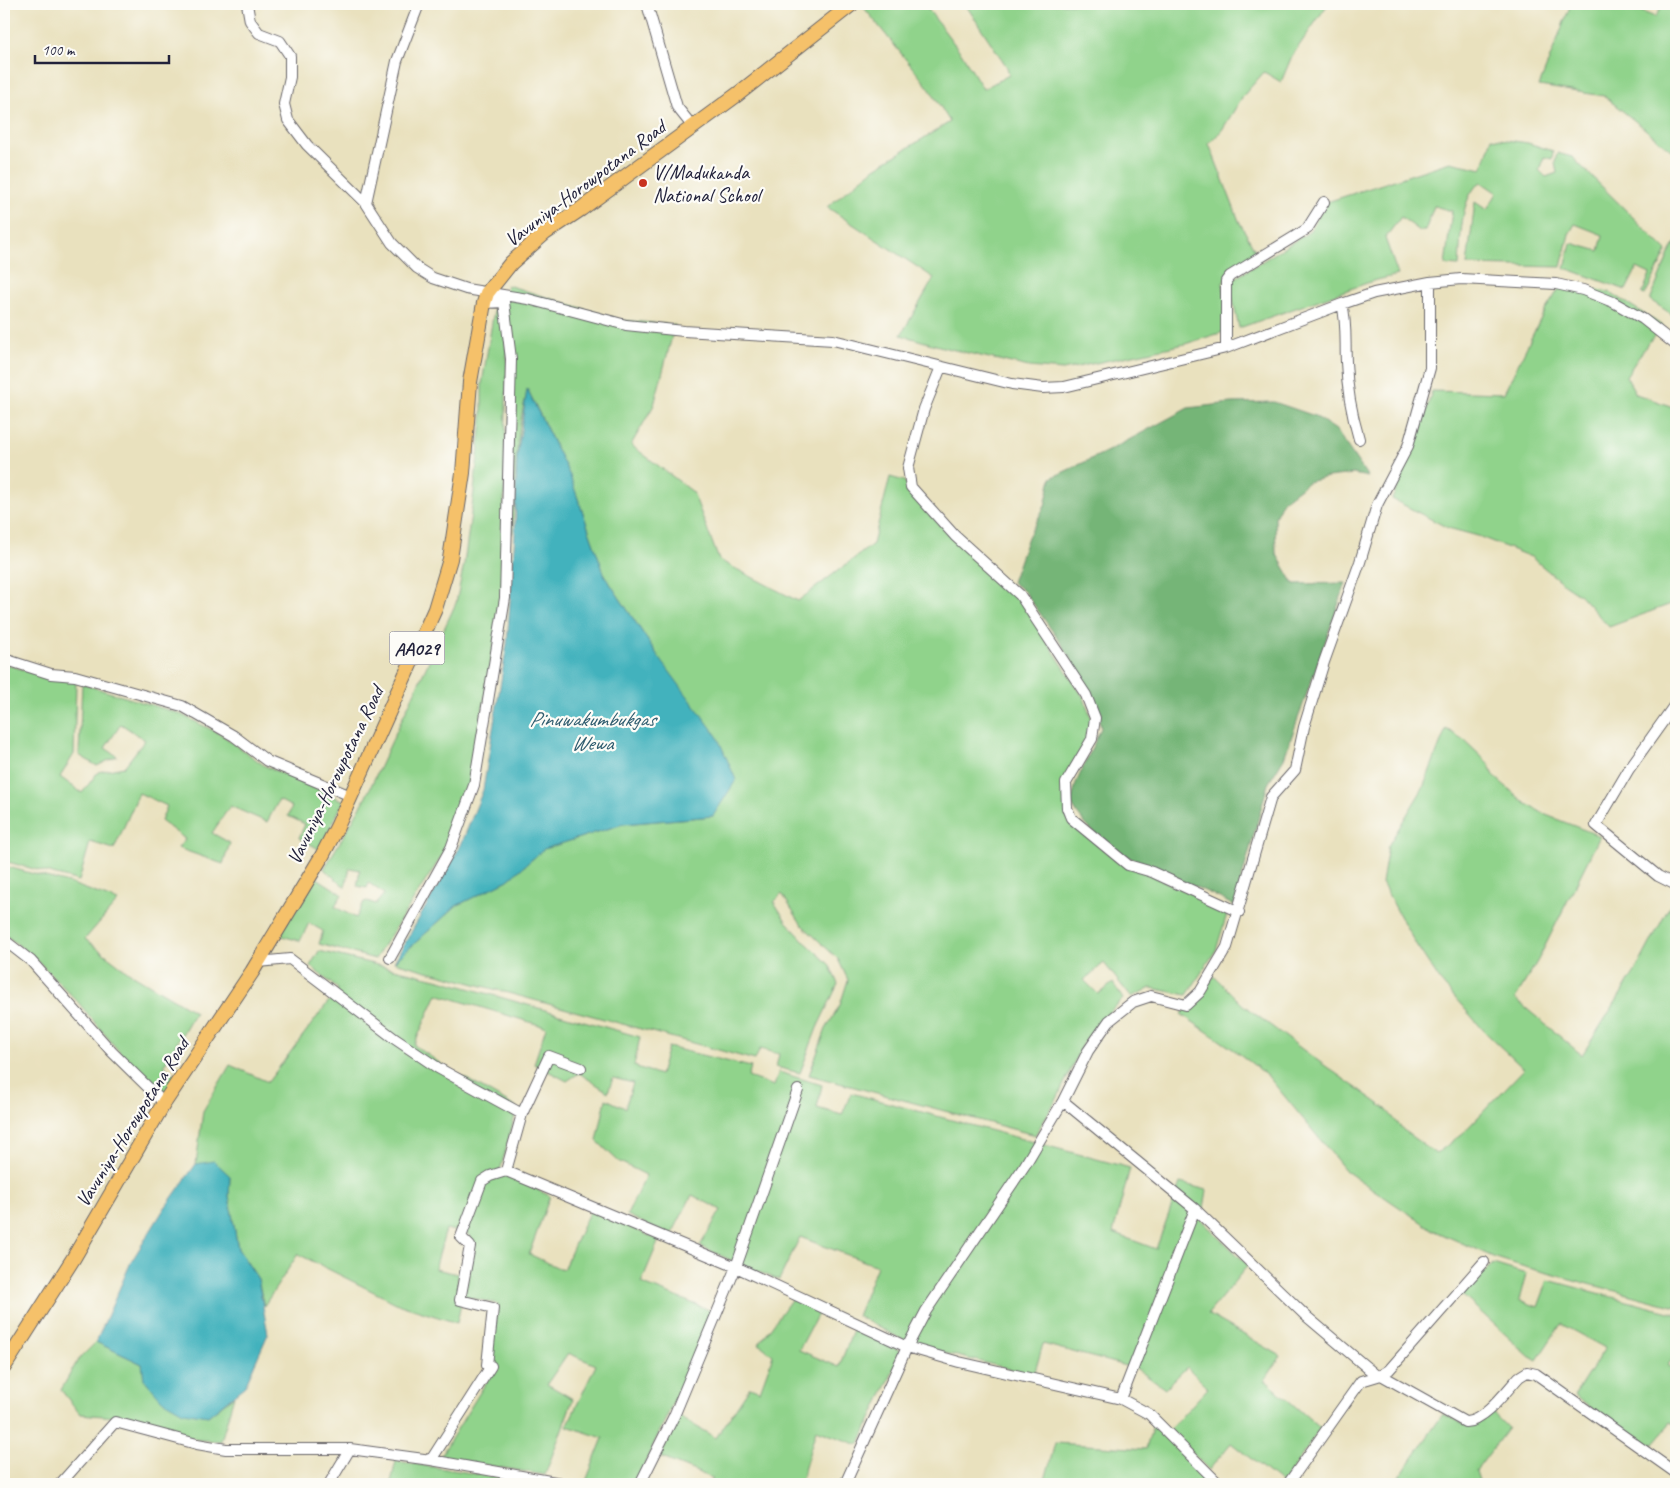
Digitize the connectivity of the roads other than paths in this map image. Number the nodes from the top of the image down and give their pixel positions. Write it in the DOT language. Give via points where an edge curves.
graph roads {
  1 [pos="247,4"];
  2 [pos="420,4"];
  3 [pos="647,4"];
  4 [pos="852,4"];
  5 [pos="694,127"];
  6 [pos="1324,202"];
  7 [pos="366,203"];
  8 [pos="1430,282"];
  9 [pos="485,298"];
  10 [pos="1342,304"];
  11 [pos="1676,345"];
  12 [pos="1226,348"];
  13 [pos="941,368"];
  14 [pos="1359,439"];
  15 [pos="4,659"];
  16 [pos="1676,703"];
  17 [pos="351,796"];
  18 [pos="1676,885"];
  19 [pos="1239,912"];
  20 [pos="4,940"];
  21 [pos="390,958"];
  22 [pos="258,962"];
  23 [pos="581,1068"];
  24 [pos="798,1090"];
  25 [pos="1063,1101"];
  26 [pos="164,1103"];
  27 [pos="522,1114"];
  28 [pos="506,1171"];
  29 [pos="1195,1210"];
  30 [pos="1484,1262"];
  31 [pos="736,1267"];
  32 [pos="907,1347"];
  33 [pos="4,1367"];
  34 [pos="1379,1376"];
  35 [pos="1121,1399"];
  36 [pos="350,1449"];
  37 [pos="431,1460"];
  38 [pos="1676,1473"];
  39 [pos="60,1484"];
  40 [pos="329,1484"];
  41 [pos="567,1484"];
  42 [pos="640,1484"];
  43 [pos="845,1484"];
  44 [pos="1219,1484"];
  45 [pos="1288,1484"];
  1 -- 7 [label="street" via="250,21 259,33 280,41 290,56 290,77 284,104 288,120 307,145"];
  2 -- 7 [label="street" via="397,61"];
  3 -- 5 [label="street" via="677,107"];
  4 -- 5 [label="highway, Vavuniya-Horowpotana Road / AA029"];
  5 -- 9 [label="highway, Vavuniya-Horowpotana Road / AA029" via="545,233 511,263"];
  6 -- 12 [label="street" via="1307,229 1230,276 1226,282"];
  7 -- 9 [label="street" via="392,243 417,268 433,278"];
  8 -- 10 [label="street" via="1374,293"];
  8 -- 11 [label="street" via="1556,284 1584,290 1643,319"];
  8 -- 19 [label="street" via="1430,368 1408,446 1377,505 1324,662 1295,770 1270,797"];
  9 -- 13 [label="street" via="528,299 626,325 832,340"];
  9 -- 17 [label="highway, Vavuniya-Horowpotana Road / AA029" via="470,382 463,473 450,559 435,609"];
  9 -- 21 [label="street" via="504,302 510,359 505,598 474,785 451,848"];
  10 -- 12 [label="street"];
  10 -- 14 [label="street" via="1346,318 1350,407"];
  12 -- 13 [label="street" via="1064,387 1012,384"];
  13 -- 19 [label="street" via="924,409 908,468 911,487 955,536 1020,596 1086,695 1095,718 1092,739 1066,783 1067,808 1071,818 1128,865 1152,872"];
  15 -- 17 [label="street" via="51,674 75,676 182,706 234,736 267,761"];
  16 -- 18 [label="street" via="1596,825 1658,876"];
  17 -- 22 [label="highway, Vavuniya-Horowpotana Road / AA029" via="322,856"];
  19 -- 25 [label="street" via="1227,947 1200,992 1186,1005 1151,996 1133,1002 1109,1021 1088,1051"];
  20 -- 26 [label="street" via="31,961 112,1052"];
  22 -- 26 [label="highway, Vavuniya-Horowpotana Road / AA029"];
  22 -- 27 [label="street" via="290,959 438,1068"];
  23 -- 27 [label="street" via="548,1056"];
  24 -- 31 [label="street"];
  25 -- 29 [label="street"];
  25 -- 32 [label="street" via="1025,1166 926,1311"];
  26 -- 33 [label="highway, Vavuniya-Horowpotana Road / AA029" via="73,1259"];
  27 -- 28 [label="street"];
  28 -- 31 [label="street"];
  28 -- 37 [label="street" via="482,1181 461,1237 470,1246 460,1300 493,1308 487,1365 491,1366"];
  29 -- 34 [label="street" via="1306,1316"];
  29 -- 35 [label="street"];
  30 -- 34 [label="street" via="1389,1370"];
  31 -- 32 [label="street"];
  31 -- 42 [label="street" via="674,1416"];
  32 -- 35 [label="street"];
  32 -- 43 [label="street"];
  34 -- 38 [label="street" via="1465,1422 1471,1422 1482,1417 1519,1377 1527,1372 1536,1374"];
  34 -- 45 [label="street" via="1361,1381"];
  35 -- 44 [label="street" via="1149,1414"];
  36 -- 37 [label="street"];
  36 -- 39 [label="street" via="226,1449 114,1422"];
  36 -- 40 [label="street"];
  37 -- 41 [label="street"];
}
